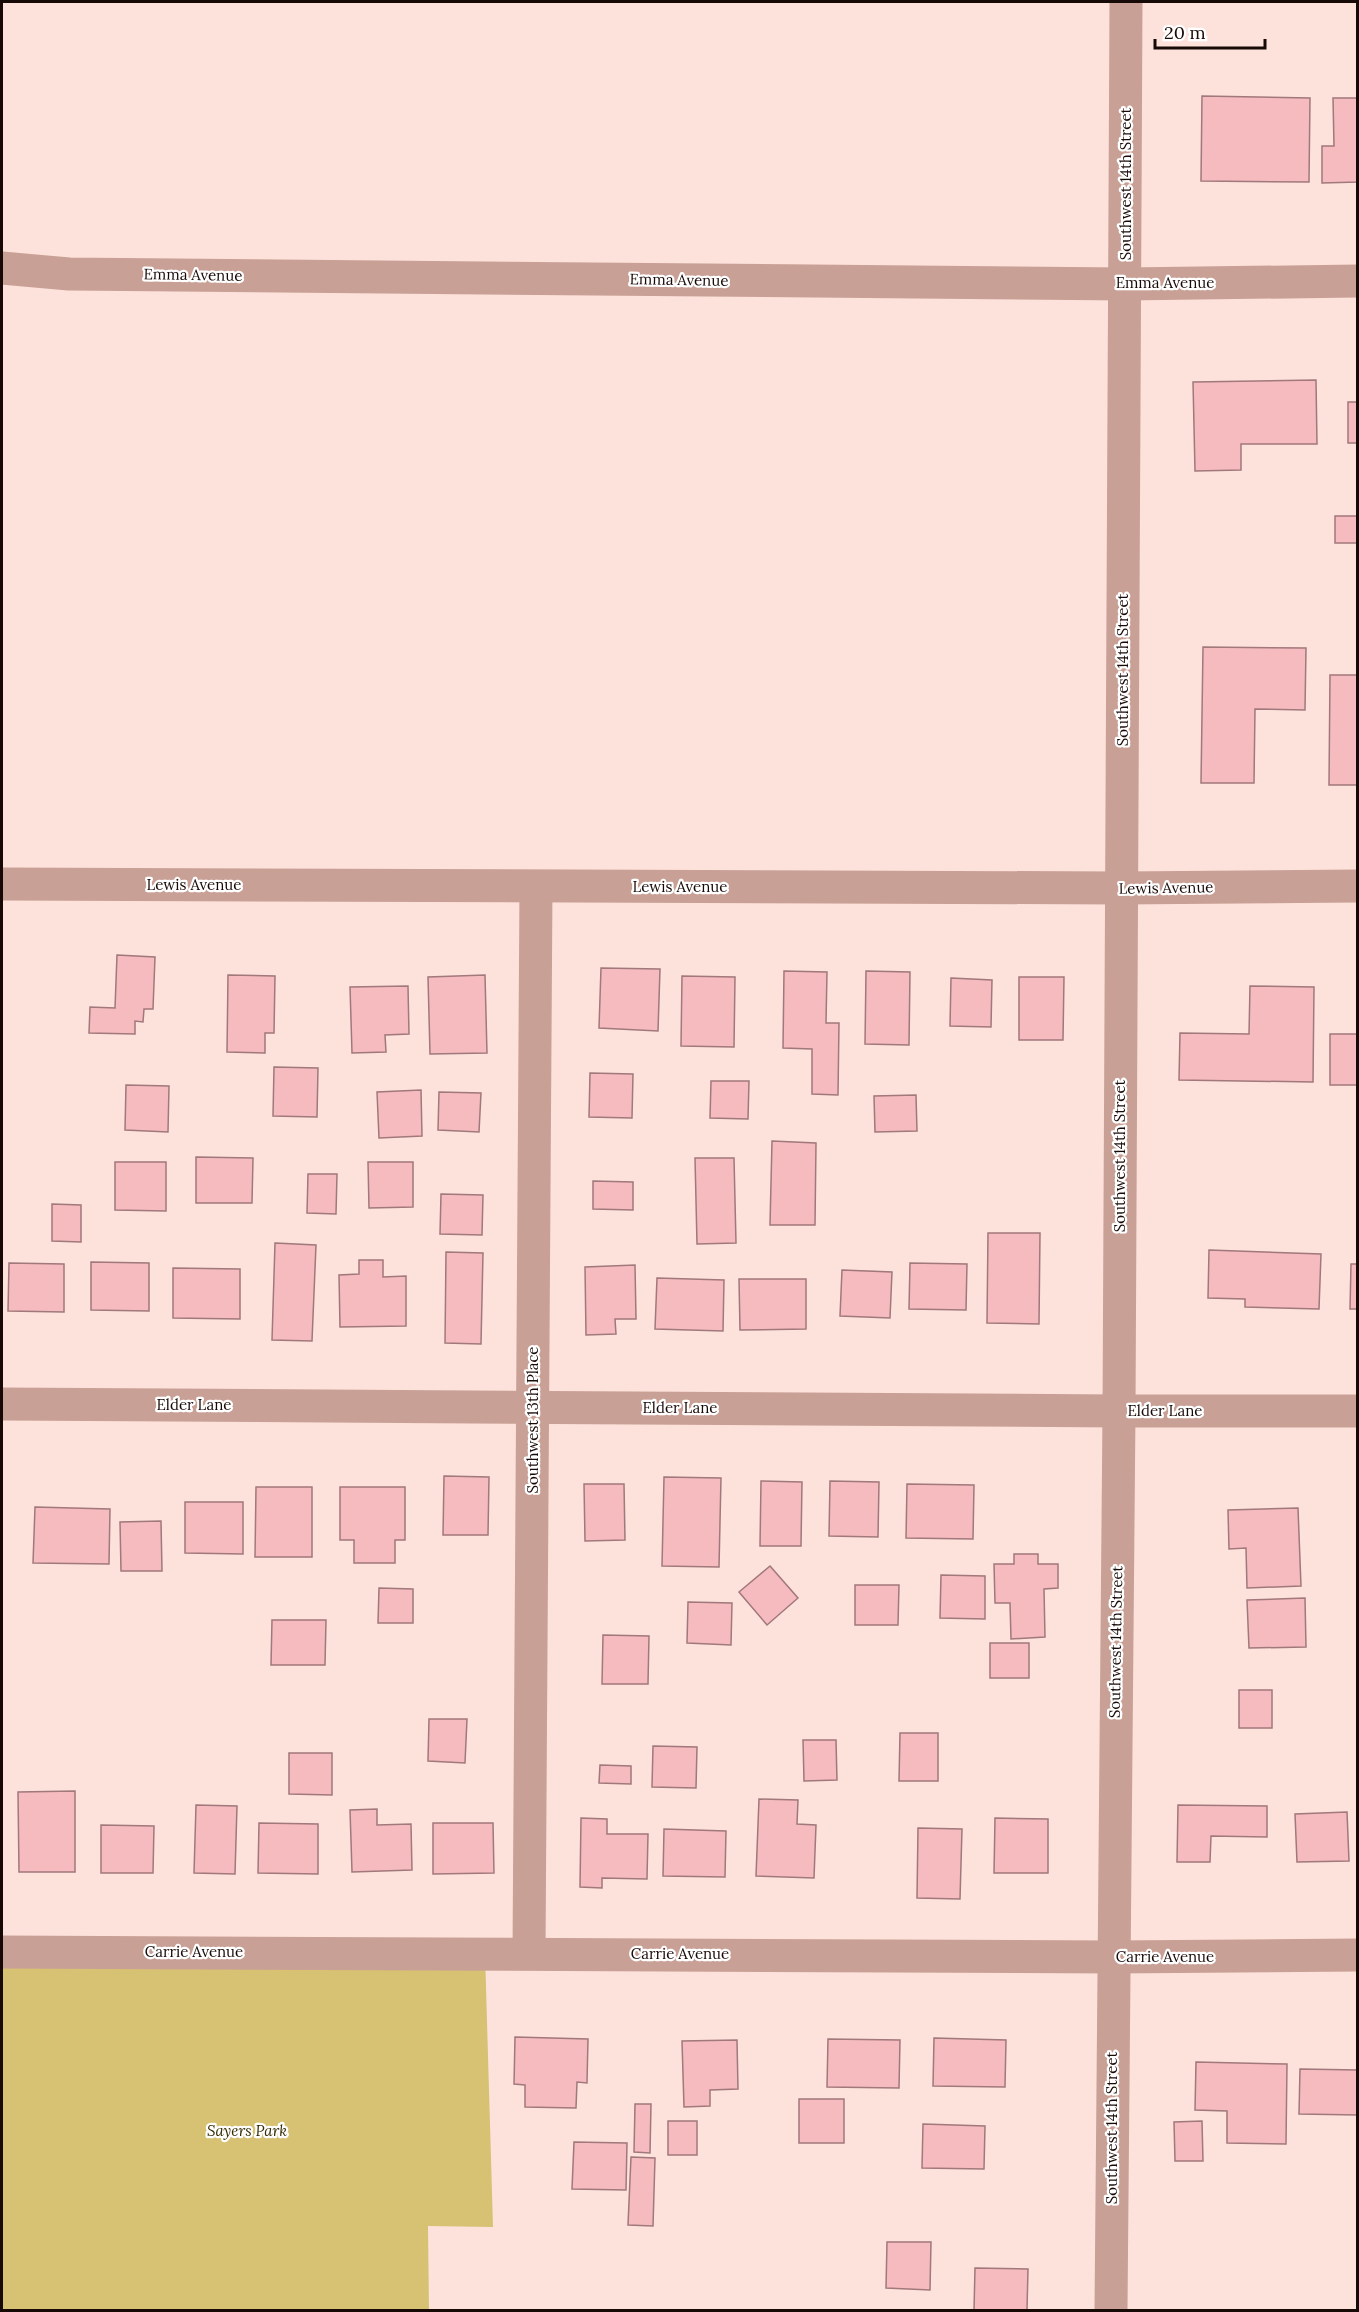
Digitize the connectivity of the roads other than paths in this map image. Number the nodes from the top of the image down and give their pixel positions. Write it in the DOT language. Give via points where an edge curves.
graph roads {
  1 [pos="1126,2"];
  2 [pos="2,268"];
  3 [pos="1358,281"];
  4 [pos="1125,284"];
  5 [pos="2,884"];
  6 [pos="1358,886"];
  7 [pos="536,887"];
  8 [pos="1121,888"];
  9 [pos="2,1404"];
  10 [pos="533,1406"];
  11 [pos="1119,1411"];
  12 [pos="1358,1411"];
  13 [pos="2,1952"];
  14 [pos="529,1953"];
  15 [pos="1358,1955"];
  16 [pos="1113,1957"];
  17 [pos="1111,2310"];
  1 -- 4 [label="street, Southwest 14th Street"];
  2 -- 4 [label="street, Emma Avenue" via="69,274"];
  3 -- 4 [label="street, Emma Avenue"];
  4 -- 8 [label="street, Southwest 14th Street"];
  5 -- 7 [label="street, Lewis Avenue"];
  6 -- 8 [label="street, Lewis Avenue"];
  7 -- 8 [label="street, Lewis Avenue"];
  7 -- 10 [label="street, Southwest 13th Place"];
  8 -- 11 [label="street, Southwest 14th Street"];
  9 -- 10 [label="street, Elder Lane"];
  10 -- 11 [label="street, Elder Lane"];
  10 -- 14 [label="street, Southwest 13th Place"];
  11 -- 12 [label="street, Elder Lane"];
  11 -- 16 [label="street, Southwest 14th Street"];
  13 -- 14 [label="street, Carrie Avenue"];
  14 -- 16 [label="street, Carrie Avenue"];
  15 -- 16 [label="street, Carrie Avenue"];
  16 -- 17 [label="street, Southwest 14th Street"];
}
